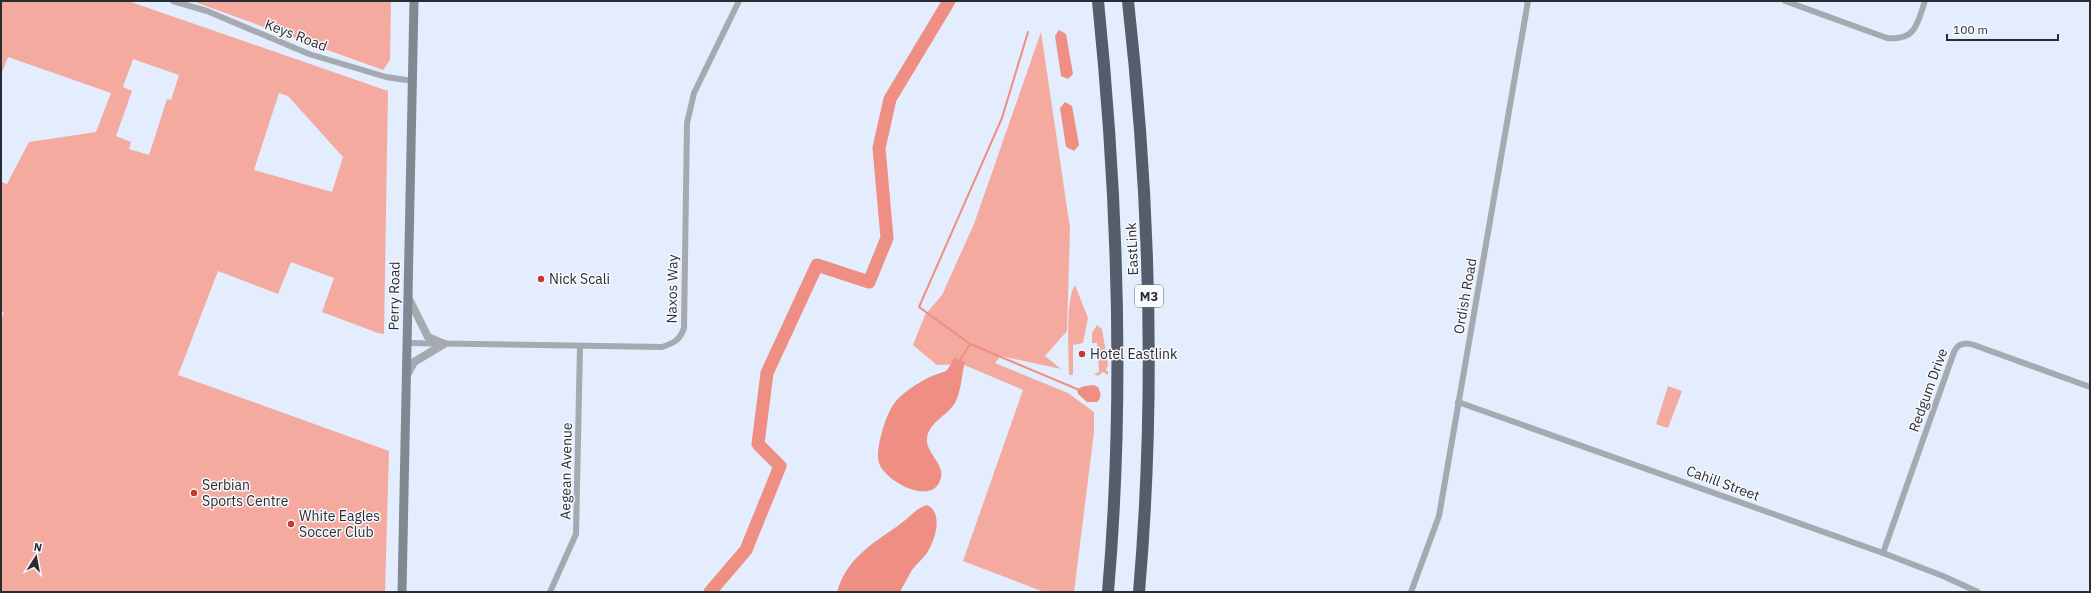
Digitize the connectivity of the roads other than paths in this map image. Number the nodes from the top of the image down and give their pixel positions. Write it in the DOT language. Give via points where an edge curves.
graph roads {
  1 [pos="173,1"];
  2 [pos="414,1"];
  3 [pos="739,1"];
  4 [pos="1098,1"];
  5 [pos="1128,1"];
  6 [pos="1528,1"];
  7 [pos="1785,1"];
  8 [pos="1925,1"];
  9 [pos="413,81"];
  10 [pos="408,297"];
  11 [pos="407,343"];
  12 [pos="444,344"];
  13 [pos="580,346"];
  14 [pos="406,375"];
  15 [pos="2090,387"];
  16 [pos="1458,402"];
  17 [pos="1883,553"];
  18 [pos="402,592"];
  19 [pos="550,592"];
  20 [pos="1108,592"];
  21 [pos="1139,592"];
  22 [pos="1411,592"];
  23 [pos="1978,592"];
  1 -- 9 [label="street, Keys Road" via="207,11 309,54 386,78"];
  2 -- 9 [label="main road, Perry Road"];
  3 -- 13 [label="street, Naxos Way" via="694,93 687,123 684,328 681,336 674,344 662,348"];
  4 -- 20 [label="highway, EastLink / M3" via="1111,139 1117,247 1118,427"];
  5 -- 21 [label="highway, EastLink / M3" via="1143,156 1149,294 1147,476"];
  6 -- 16 [label="street, Ordish Road"];
  7 -- 8 [label="street" via="1887,38 1897,39 1905,38 1912,33"];
  9 -- 10 [label="main road, Perry Road"];
  10 -- 11 [label="main road, Perry Road"];
  10 -- 12 [label="street" via="428,337"];
  11 -- 12 [label="street, Naxos Way"];
  11 -- 14 [label="main road, Perry Road"];
  12 -- 13 [label="street, Naxos Way"];
  12 -- 14 [label="street" via="414,362"];
  13 -- 19 [label="street, Aegean Avenue" via="576,534"];
  14 -- 18 [label="main road, Perry Road"];
  15 -- 17 [label="street, Redgum Drive" via="1974,345 1960,345 1954,352"];
  16 -- 17 [label="street, Cahill Street"];
  16 -- 22 [label="street, Ordish Road" via="1439,516"];
  17 -- 23 [label="street, Cahill Street"];
}
